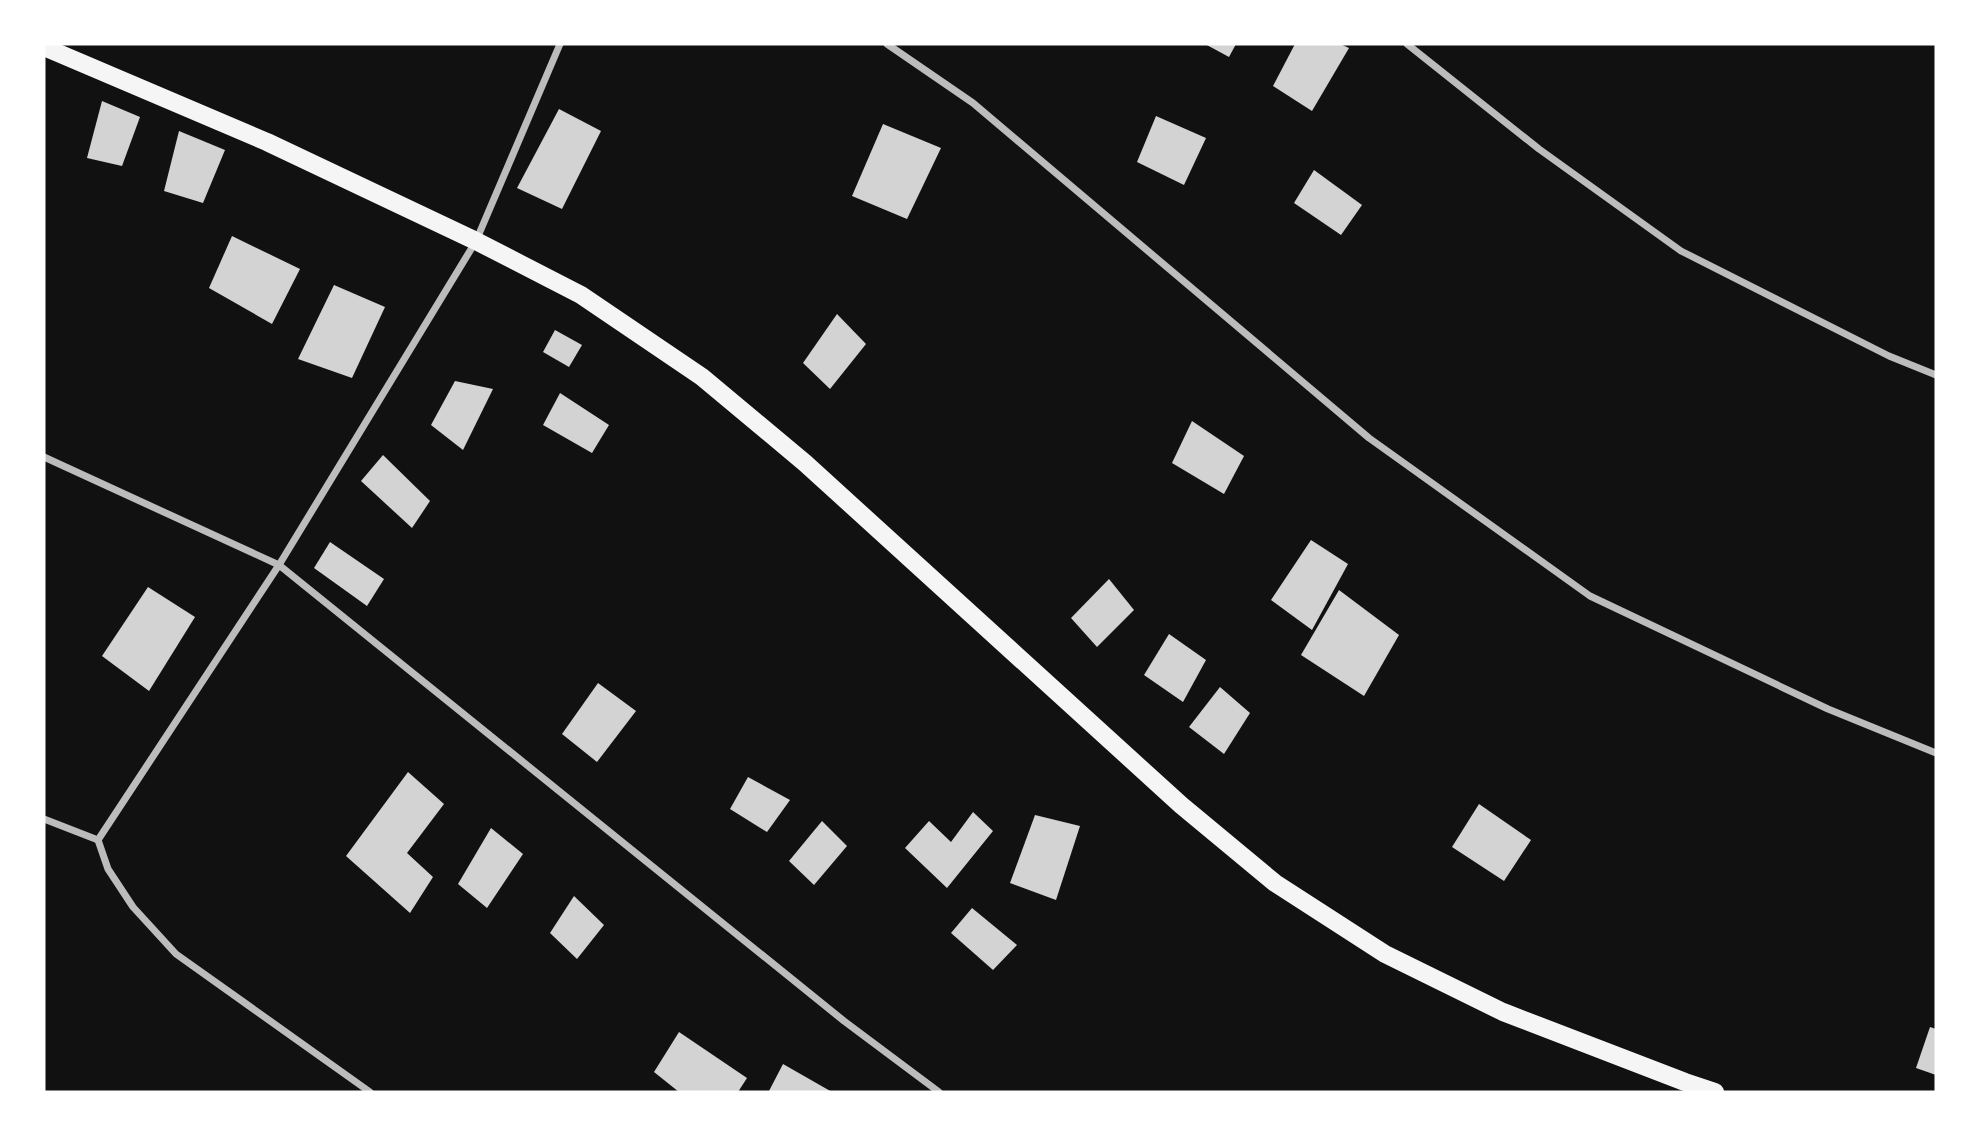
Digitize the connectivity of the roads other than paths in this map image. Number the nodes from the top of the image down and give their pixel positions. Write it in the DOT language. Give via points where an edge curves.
graph roads {
  1 [pos="560,44"];
  2 [pos="887,44"];
  3 [pos="1407,44"];
  4 [pos="44,47"];
  5 [pos="475,241"];
  6 [pos="1936,375"];
  7 [pos="44,457"];
  8 [pos="279,565"];
  9 [pos="1936,753"];
  10 [pos="44,820"];
  11 [pos="98,840"];
  12 [pos="370,1092"];
  13 [pos="939,1092"];
  14 [pos="1715,1092"];
  1 -- 5 [label="street"];
  2 -- 9 [label="street" via="973,103 1369,438 1590,596 1828,709"];
  3 -- 6 [label="street" via="1539,149 1682,251 1889,356"];
  4 -- 5 [label="main road" via="267,142"];
  5 -- 8 [label="street"];
  5 -- 14 [label="main road" via="581,295 702,377 805,463 1181,805 1275,883 1385,954 1503,1012"];
  7 -- 8 [label="street"];
  8 -- 11 [label="street"];
  8 -- 13 [label="street"];
  10 -- 11 [label="street"];
  11 -- 12 [label="street" via="108,869 133,907 176,954"];
}
